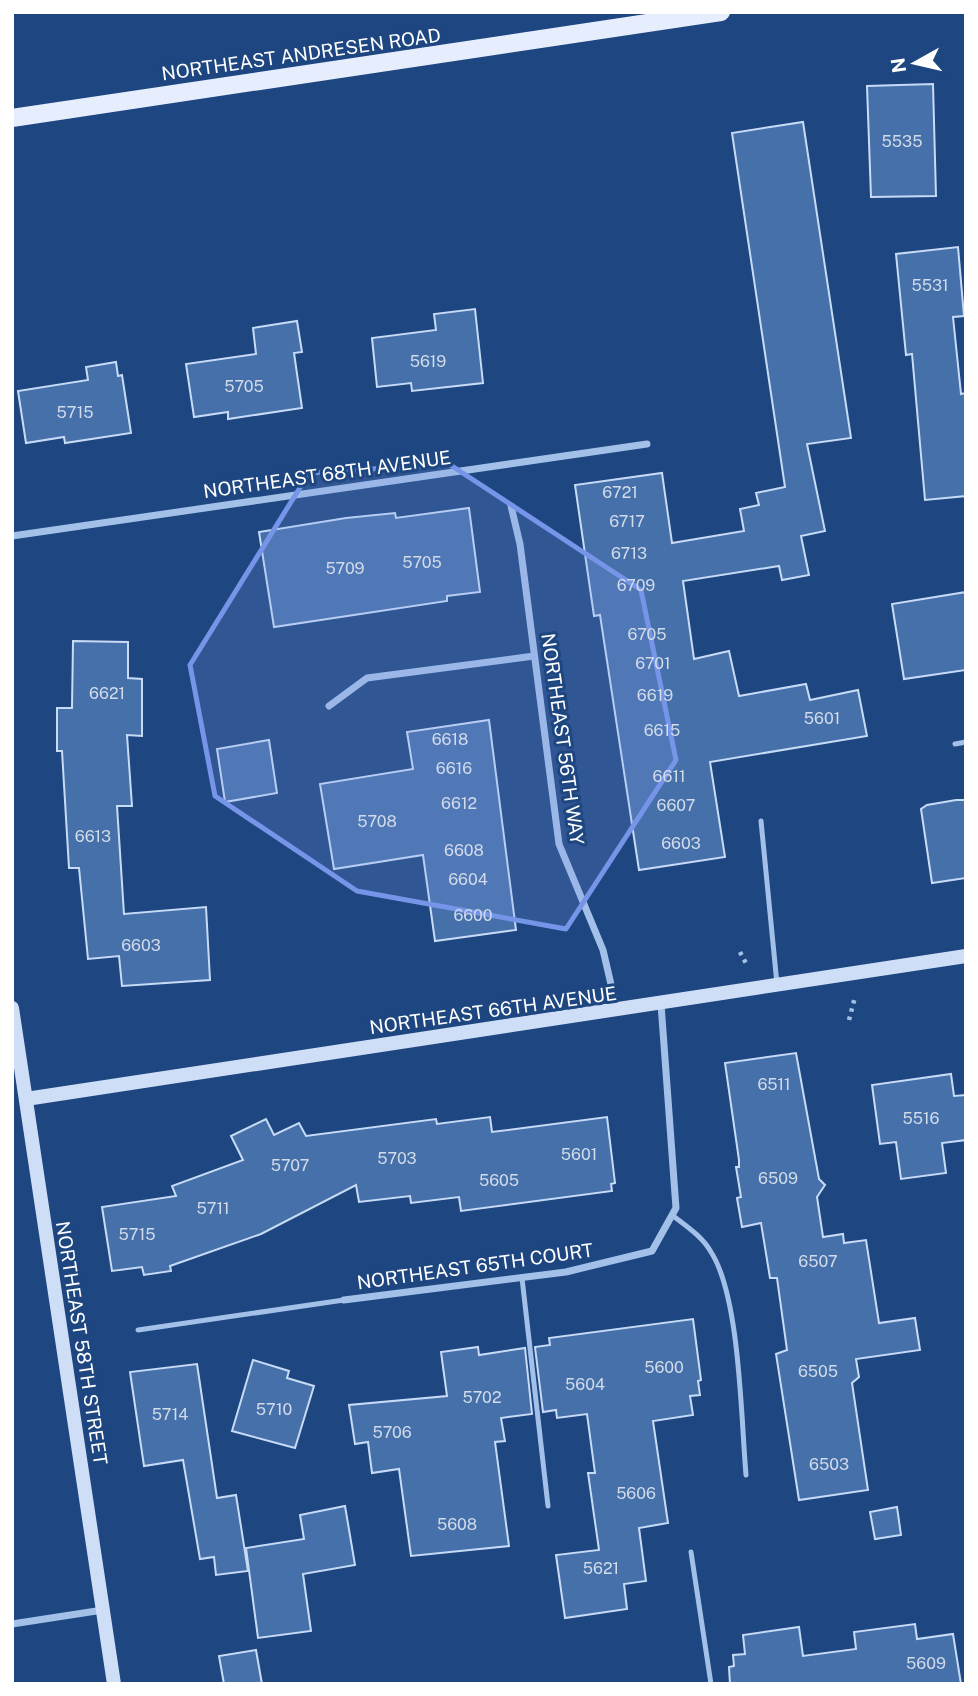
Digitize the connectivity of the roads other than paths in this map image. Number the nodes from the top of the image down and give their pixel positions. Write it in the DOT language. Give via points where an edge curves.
graph roads {
  1 [pos="721,12"];
  2 [pos="12,118"];
  3 [pos="647,444"];
  4 [pos="511,506"];
  5 [pos="12,536"];
  6 [pos="534,656"];
  7 [pos="329,706"];
  8 [pos="966,742"];
  9 [pos="955,744"];
  10 [pos="761,821"];
  11 [pos="966,956"];
  12 [pos="777,984"];
  13 [pos="661,1004"];
  14 [pos="12,1008"];
  15 [pos="617,1011"];
  16 [pos="26,1099"];
  17 [pos="672,1215"];
  18 [pos="522,1278"];
  19 [pos="344,1300"];
  20 [pos="138,1330"];
  21 [pos="746,1475"];
  22 [pos="548,1506"];
  23 [pos="691,1552"];
  24 [pos="103,1609"];
  25 [pos="12,1623"];
  26 [pos="114,1684"];
  27 [pos="711,1684"];
  1 -- 2 [label="main road, NORTHEAST ANDRESEN ROAD"];
  3 -- 5 [label="street, NORTHEAST 68TH AVENUE"];
  4 -- 6 [label="street, NORTHEAST 56TH WAY"];
  6 -- 7 [label="street" via="368,678"];
  6 -- 15 [label="street, NORTHEAST 56TH WAY" via="559,844 603,950"];
  8 -- 9 [label="lane"];
  10 -- 12 [label="lane"];
  11 -- 12 [label="street, NORTHEAST 66TH AVENUE"];
  12 -- 13 [label="street, NORTHEAST 66TH AVENUE"];
  13 -- 15 [label="street, NORTHEAST 66TH AVENUE"];
  13 -- 17 [label="street" via="676,1208"];
  14 -- 16 [label="street, NORTHEAST 58TH STREET"];
  15 -- 16 [label="street, NORTHEAST 66TH AVENUE"];
  16 -- 24 [label="street, NORTHEAST 58TH STREET"];
  17 -- 18 [label="street, NORTHEAST 65TH COURT" via="652,1251"];
  17 -- 21 [label="lane" via="696,1233 722,1274 730,1306"];
  18 -- 19 [label="street, NORTHEAST 65TH COURT"];
  18 -- 22 [label="lane"];
  19 -- 20 [label="lane"];
  23 -- 27 [label="lane"];
  24 -- 25 [label="street"];
  24 -- 26 [label="street, NORTHEAST 58TH STREET"];
}
